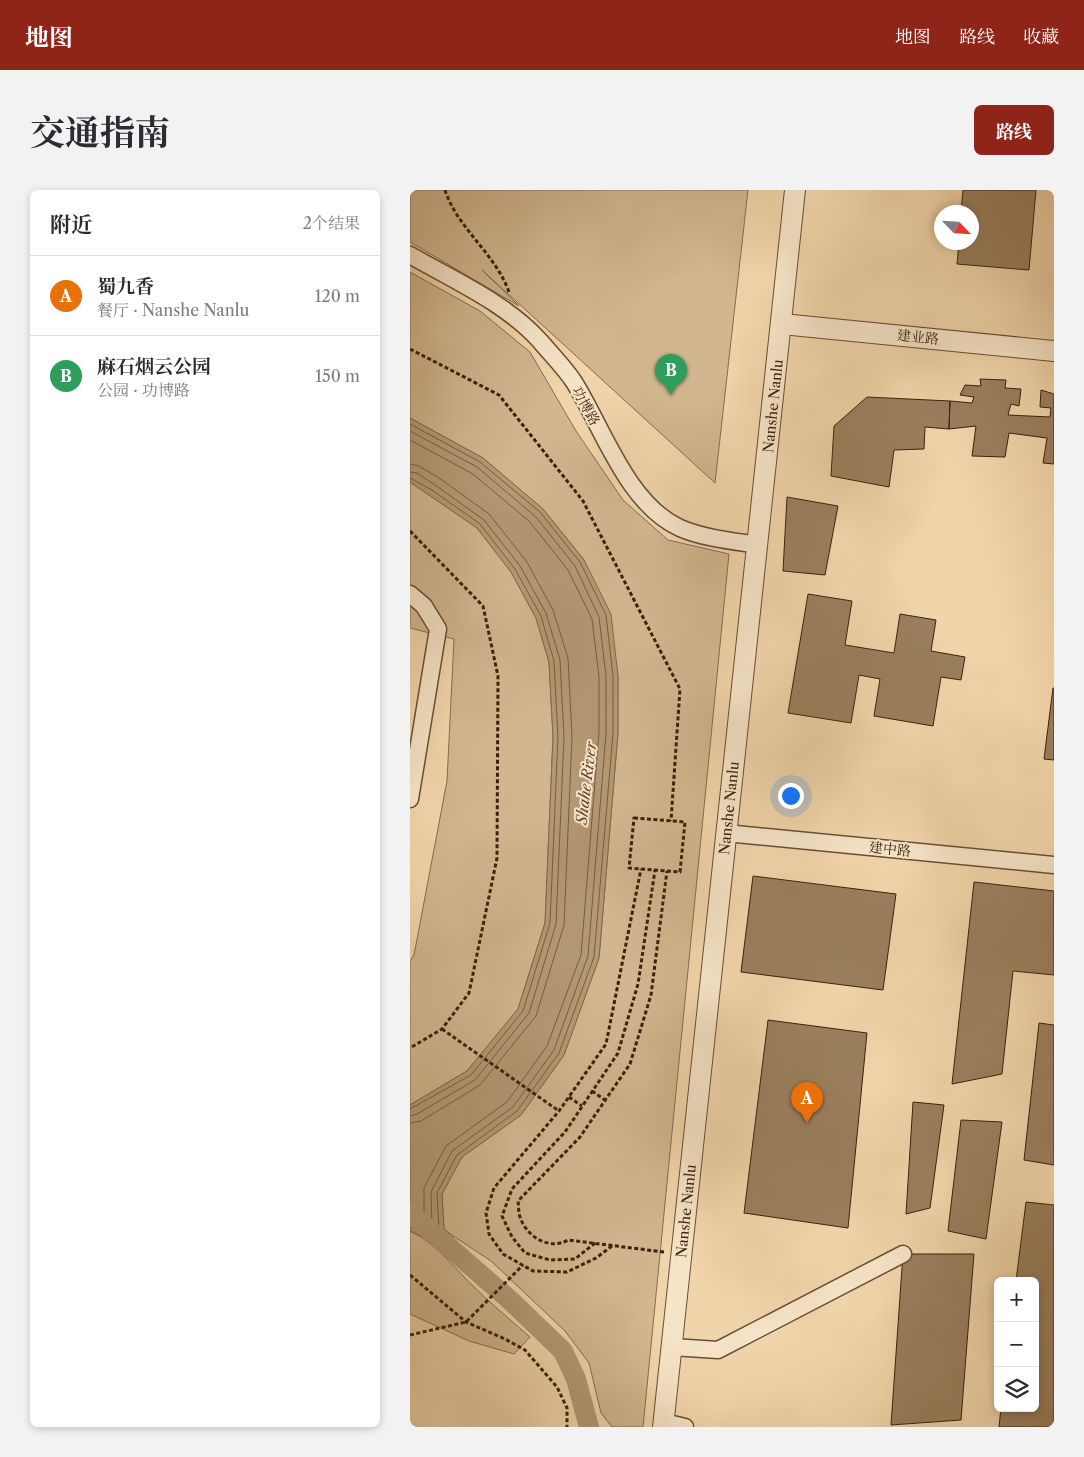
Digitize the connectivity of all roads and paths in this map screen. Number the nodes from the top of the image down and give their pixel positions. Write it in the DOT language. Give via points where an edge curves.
graph roads {
  1 [pos="445,190"];
  2 [pos="795,190"];
  3 [pos="410,256"];
  4 [pos="501,308"];
  5 [pos="782,324"];
  6 [pos="410,349"];
  7 [pos="1054,351"];
  8 [pos="410,531"];
  9 [pos="758,544"];
  10 [pos="410,594"];
  11 [pos="410,799"];
  12 [pos="671,821"];
  13 [pos="726,833"];
  14 [pos="1054,865"];
  15 [pos="641,869"];
  16 [pos="656,870"];
  17 [pos="667,872"];
  18 [pos="442,1029"];
  19 [pos="410,1048"];
  20 [pos="592,1091"];
  21 [pos="569,1098"];
  22 [pos="605,1100"];
  23 [pos="582,1106"];
  24 [pos="559,1112"];
  25 [pos="595,1243"];
  26 [pos="612,1246"];
  27 [pos="903,1254"];
  28 [pos="682,1255"];
  29 [pos="522,1265"];
  30 [pos="410,1275"];
  31 [pos="466,1322"];
  32 [pos="410,1335"];
  33 [pos="672,1347"];
  34 [pos="664,1425"];
  35 [pos="567,1427"];
  36 [pos="686,1427"];
  1 -- 4 [label="path" via="449,204 504,279 509,292"];
  2 -- 5 [label="street, Nanshe Nanlu"];
  3 -- 4 [label="street, 功博路"];
  4 -- 9 [label="street, 功博路" via="539,339 573,381 615,458 652,509 681,528"];
  5 -- 7 [label="street, 建业路"];
  5 -- 9 [label="street, Nanshe Nanlu"];
  6 -- 12 [label="path" via="499,395 583,501 680,689"];
  8 -- 18 [label="path" via="482,606 498,676 497,858 469,993"];
  9 -- 13 [label="street, Nanshe Nanlu"];
  10 -- 11 [label="street" via="424,606 438,629"];
  12 -- 15 [label="path" via="634,818 629,868"];
  12 -- 17 [label="path" via="685,822 680,872"];
  13 -- 14 [label="street, 建中路"];
  13 -- 28 [label="street, Nanshe Nanlu"];
  15 -- 16 [label="path"];
  15 -- 21 [label="path" via="606,1044"];
  16 -- 17 [label="path"];
  16 -- 20 [label="path" via="633,1002 618,1053"];
  17 -- 22 [label="path" via="652,995 630,1064"];
  18 -- 19 [label="path"];
  18 -- 24 [label="path"];
  20 -- 22 [label="path"];
  20 -- 23 [label="path"];
  21 -- 23 [label="path"];
  21 -- 24 [label="path"];
  22 -- 25 [label="path" via="580,1137 518,1201 520,1218 531,1236 547,1244 562,1244 568,1240"];
  23 -- 25 [label="path" via="564,1132 512,1188 502,1216 512,1237 525,1253 550,1260 575,1258"];
  24 -- 29 [label="path" via="494,1188 486,1213 489,1234 504,1254"];
  25 -- 26 [label="path"];
  26 -- 28 [label="path"];
  26 -- 29 [label="path" via="567,1272 533,1271"];
  27 -- 33 [label="street" via="718,1350"];
  28 -- 33 [label="street, Nanshe Nanlu"];
  29 -- 31 [label="path"];
  30 -- 31 [label="path"];
  31 -- 32 [label="path"];
  31 -- 35 [label="path" via="525,1350 557,1387 567,1408"];
  33 -- 34 [label="street, Nanshe Nanlu"];
  34 -- 36 [label="street"];
}
